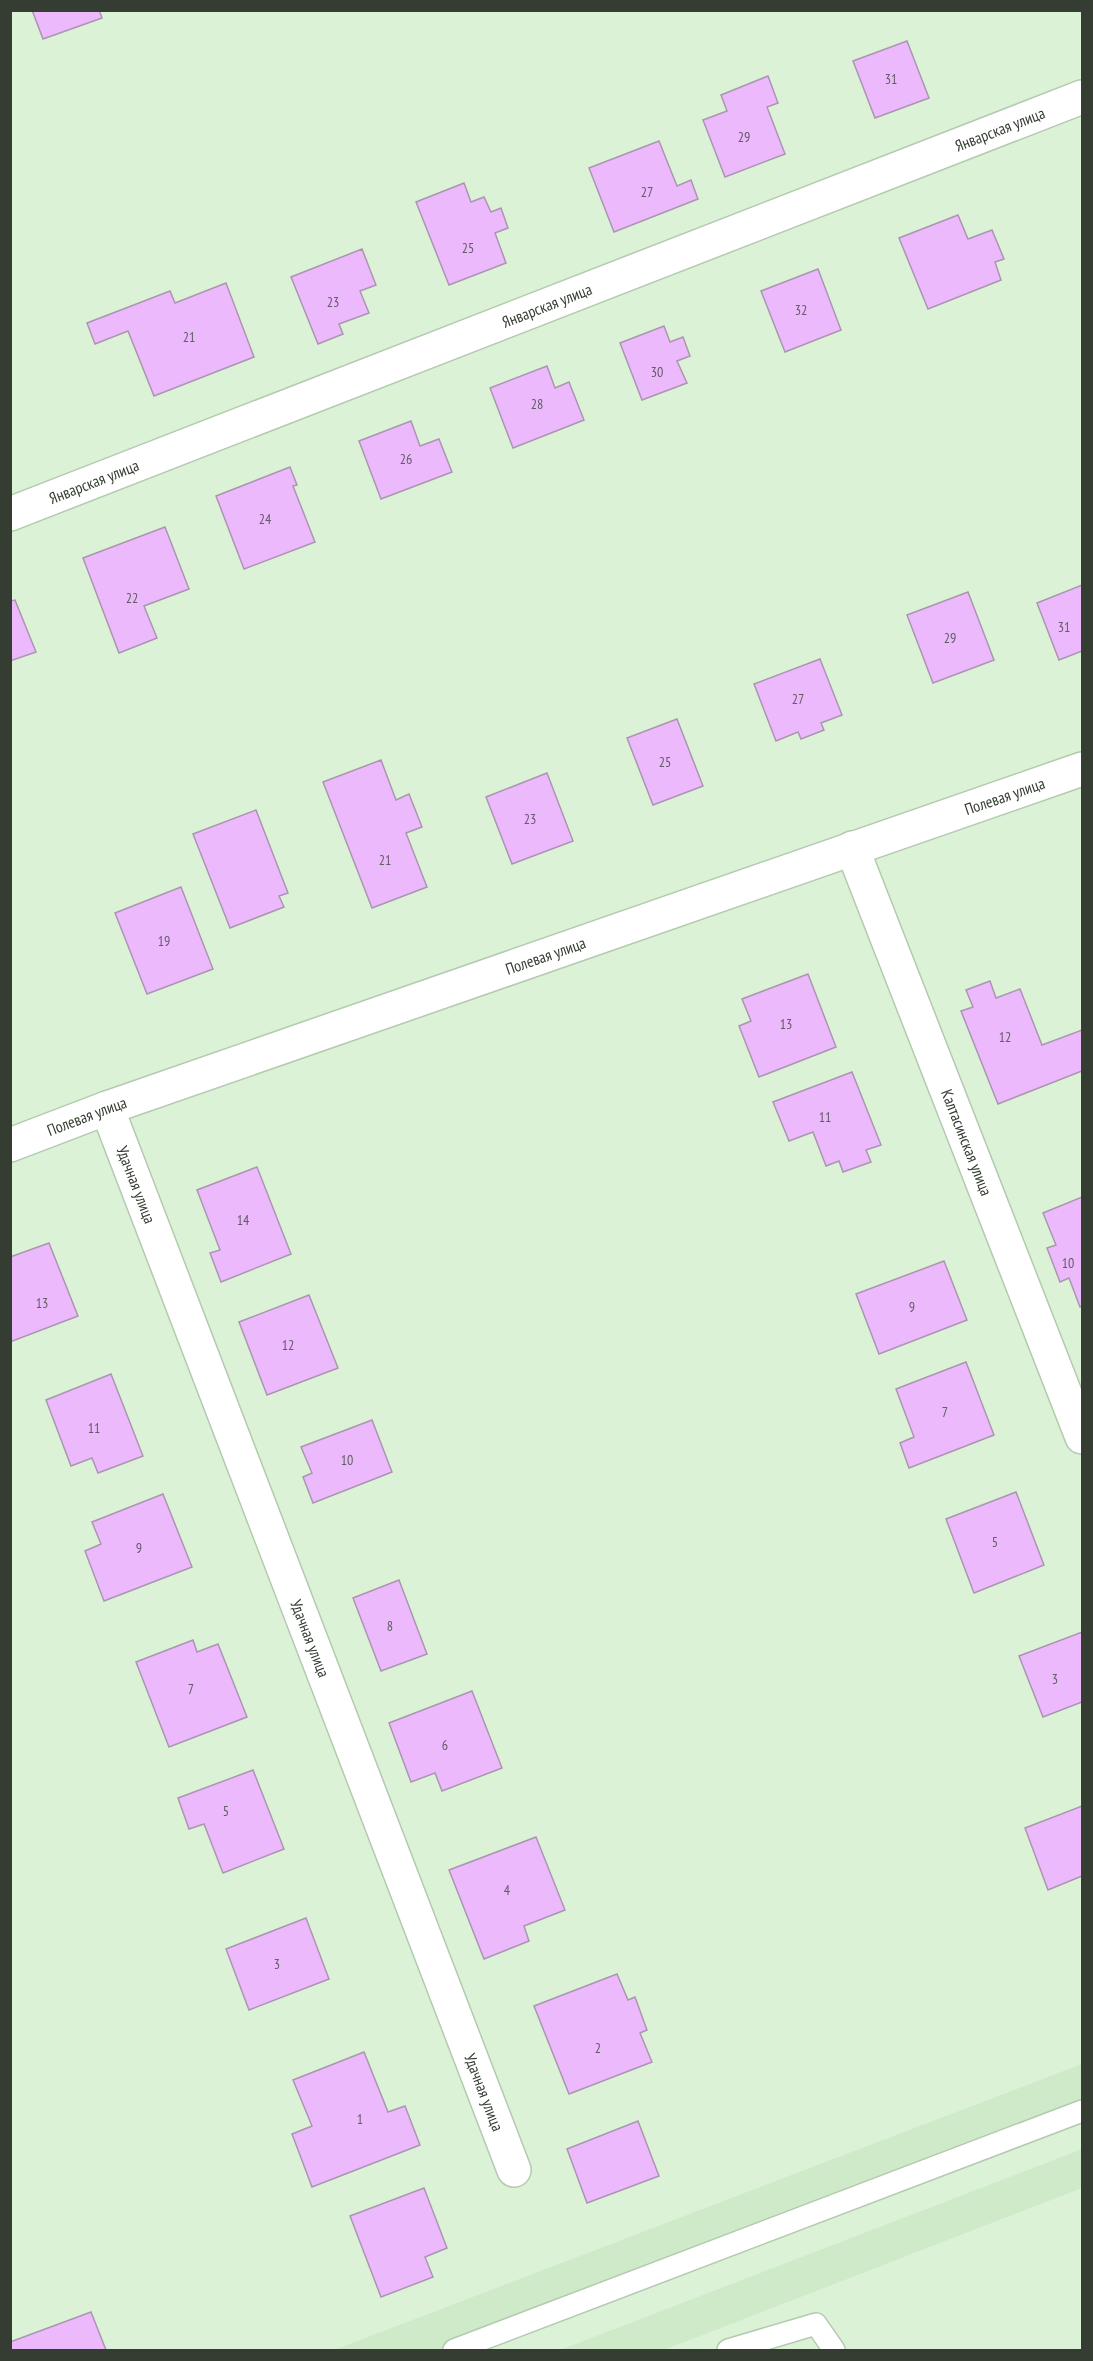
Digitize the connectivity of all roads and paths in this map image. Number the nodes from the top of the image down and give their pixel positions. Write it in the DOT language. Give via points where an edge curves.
graph roads {
  1 [pos="1083,97"];
  2 [pos="10,514"];
  3 [pos="1083,769"];
  4 [pos="852,848"];
  5 [pos="106,1108"];
  6 [pos="10,1145"];
  7 [pos="1083,1437"];
  8 [pos="1083,2111"];
  9 [pos="514,2170"];
  10 [pos="454,2350"];
  11 [pos="728,2350"];
  12 [pos="834,2350"];
  1 -- 2 [label="street, Январская улица"];
  3 -- 4 [label="street, Полевая улица"];
  4 -- 5 [label="street, Полевая улица"];
  4 -- 7 [label="street, Калтасинская улица"];
  5 -- 6 [label="street, Полевая улица"];
  5 -- 9 [label="street, Удачная улица"];
  8 -- 10 [label="lane"];
  11 -- 12 [label="lane" via="816,2324"];
}
